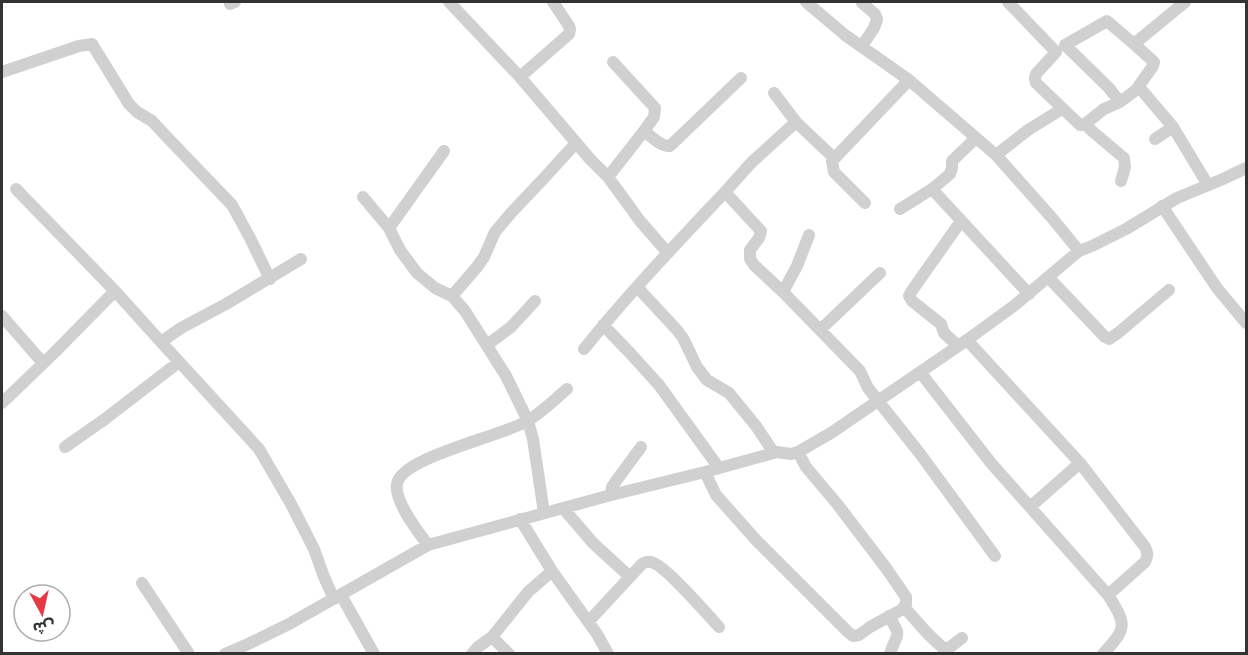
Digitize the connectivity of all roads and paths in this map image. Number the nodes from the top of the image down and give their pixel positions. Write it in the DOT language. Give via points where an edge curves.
graph roads {
  1 [pos="449,2"];
  2 [pos="553,2"];
  3 [pos="806,2"];
  4 [pos="1008,2"];
  5 [pos="1185,2"];
  6 [pos="862,3"];
  7 [pos="1134,44"];
  8 [pos="861,46"];
  9 [pos="1061,49"];
  10 [pos="613,62"];
  11 [pos="2,72"];
  12 [pos="520,77"];
  13 [pos="741,78"];
  14 [pos="909,80"];
  15 [pos="1139,87"];
  16 [pos="774,93"];
  17 [pos="1120,102"];
  18 [pos="1062,109"];
  19 [pos="796,122"];
  20 [pos="1085,124"];
  21 [pos="1173,127"];
  22 [pos="644,131"];
  23 [pos="976,138"];
  24 [pos="1155,140"];
  25 [pos="576,142"];
  26 [pos="444,151"];
  27 [pos="996,155"];
  28 [pos="834,158"];
  29 [pos="1246,168"];
  30 [pos="608,177"];
  31 [pos="1121,181"];
  32 [pos="1208,185"];
  33 [pos="16,189"];
  34 [pos="932,189"];
  35 [pos="725,192"];
  36 [pos="363,197"];
  37 [pos="865,203"];
  38 [pos="1162,206"];
  39 [pos="900,209"];
  40 [pos="961,221"];
  41 [pos="389,228"];
  42 [pos="808,235"];
  43 [pos="1079,251"];
  44 [pos="668,252"];
  45 [pos="301,259"];
  46 [pos="880,273"];
  47 [pos="1048,277"];
  48 [pos="270,279"];
  49 [pos="637,286"];
  50 [pos="1169,290"];
  51 [pos="115,291"];
  52 [pos="783,292"];
  53 [pos="1029,294"];
  54 [pos="452,296"];
  55 [pos="535,301"];
  56 [pos="2,316"];
  57 [pos="1246,323"];
  58 [pos="603,325"];
  59 [pos="820,330"];
  60 [pos="161,342"];
  61 [pos="963,343"];
  62 [pos="487,345"];
  63 [pos="584,349"];
  64 [pos="179,362"];
  65 [pos="43,363"];
  66 [pos="920,372"];
  67 [pos="567,389"];
  68 [pos="878,401"];
  69 [pos="2,403"];
  70 [pos="528,421"];
  71 [pos="65,447"];
  72 [pos="641,447"];
  73 [pos="798,452"];
  74 [pos="774,453"];
  75 [pos="1080,463"];
  76 [pos="718,468"];
  77 [pos="705,472"];
  78 [pos="611,495"];
  79 [pos="1030,507"];
  80 [pos="563,508"];
  81 [pos="544,513"];
  82 [pos="520,519"];
  83 [pos="428,545"];
  84 [pos="995,556"];
  85 [pos="552,571"];
  86 [pos="630,578"];
  87 [pos="142,583"];
  88 [pos="1108,595"];
  89 [pos="338,597"];
  90 [pos="904,607"];
  91 [pos="889,616"];
  92 [pos="589,621"];
  93 [pos="719,627"];
  94 [pos="492,637"];
  95 [pos="962,638"];
  96 [pos="189,654"];
  97 [pos="225,654"];
  98 [pos="374,654"];
  99 [pos="472,654"];
  100 [pos="508,654"];
  101 [pos="608,654"];
  102 [pos="891,654"];
  103 [pos="1103,654"];
  1 -- 12 [label="street"];
  2 -- 12 [label="street" via="569,26 569,34"];
  3 -- 8 [label="street"];
  4 -- 9 [label="street"];
  5 -- 7 [label="street"];
  6 -- 8 [label="street" via="877,22"];
  7 -- 9 [label="street" via="1107,21"];
  7 -- 15 [label="street" via="1154,62"];
  8 -- 14 [label="street"];
  9 -- 17 [label="street" via="1108,87"];
  9 -- 18 [label="street" via="1035,78"];
  10 -- 22 [label="street" via="656,108"];
  11 -- 48 [label="street" via="92,44 129,104 152,122 232,205"];
  12 -- 25 [label="street"];
  13 -- 22 [label="street" via="670,146"];
  14 -- 23 [label="street"];
  14 -- 28 [label="street"];
  15 -- 17 [label="street"];
  15 -- 21 [label="street"];
  16 -- 19 [label="street"];
  17 -- 20 [label="street"];
  18 -- 20 [label="street" via="1079,124"];
  18 -- 27 [label="street"];
  19 -- 28 [label="street"];
  19 -- 35 [label="street"];
  20 -- 31 [label="street" via="1124,158"];
  21 -- 24 [label="street"];
  21 -- 32 [label="street"];
  22 -- 30 [label="street"];
  23 -- 27 [label="street"];
  23 -- 34 [label="street" via="952,160 950,174"];
  25 -- 30 [label="street"];
  25 -- 54 [label="street" via="510,213 480,262"];
  26 -- 41 [label="street"];
  27 -- 43 [label="street"];
  28 -- 37 [label="street" via="834,172"];
  29 -- 32 [label="street"];
  30 -- 44 [label="street"];
  32 -- 38 [label="street"];
  33 -- 51 [label="street"];
  34 -- 39 [label="street"];
  34 -- 40 [label="street"];
  35 -- 44 [label="street"];
  35 -- 52 [label="street" via="761,231 750,250 753,265"];
  36 -- 41 [label="street"];
  38 -- 43 [label="street" via="1126,229"];
  38 -- 57 [label="street" via="1217,288"];
  40 -- 53 [label="street"];
  40 -- 61 [label="street" via="909,296 941,324 944,333"];
  41 -- 54 [label="street" via="417,273"];
  42 -- 52 [label="street"];
  43 -- 47 [label="street"];
  44 -- 49 [label="street"];
  45 -- 48 [label="street"];
  46 -- 59 [label="street"];
  47 -- 50 [label="street" via="1109,339"];
  47 -- 53 [label="street"];
  48 -- 60 [label="street"];
  49 -- 58 [label="street"];
  49 -- 74 [label="street" via="683,338 707,380 729,393"];
  51 -- 60 [label="street"];
  51 -- 65 [label="street"];
  52 -- 59 [label="street"];
  53 -- 61 [label="street"];
  54 -- 62 [label="street"];
  55 -- 62 [label="street"];
  56 -- 65 [label="street"];
  58 -- 63 [label="street"];
  58 -- 76 [label="street" via="659,385"];
  59 -- 68 [label="street" via="860,371"];
  60 -- 64 [label="street"];
  61 -- 66 [label="street"];
  61 -- 75 [label="street"];
  62 -- 70 [label="street"];
  64 -- 71 [label="street"];
  64 -- 89 [label="street" via="259,449"];
  65 -- 69 [label="street"];
  66 -- 68 [label="street"];
  66 -- 79 [label="street"];
  67 -- 70 [label="street"];
  68 -- 73 [label="street"];
  68 -- 84 [label="street"];
  70 -- 81 [label="street"];
  70 -- 83 [label="street" via="447,450 399,478 401,503"];
  72 -- 78 [label="street" via="612,487"];
  73 -- 74 [label="street"];
  73 -- 90 [label="street" via="906,597"];
  74 -- 76 [label="street"];
  75 -- 79 [label="street"];
  75 -- 88 [label="street" via="1147,552 1145,562"];
  76 -- 77 [label="street"];
  77 -- 78 [label="street"];
  77 -- 91 [label="street" via="716,495 756,540 849,633 857,636"];
  78 -- 80 [label="street"];
  79 -- 88 [label="street"];
  80 -- 81 [label="street"];
  80 -- 86 [label="street"];
  81 -- 82 [label="street"];
  82 -- 83 [label="street"];
  82 -- 85 [label="street"];
  83 -- 89 [label="street"];
  85 -- 92 [label="street"];
  85 -- 94 [label="street" via="528,592"];
  86 -- 92 [label="street"];
  86 -- 93 [label="street" via="645,562 658,565"];
  87 -- 96 [label="street"];
  88 -- 103 [label="street" via="1123,623 1118,638"];
  89 -- 97 [label="street"];
  89 -- 98 [label="street"];
  90 -- 91 [label="street"];
  90 -- 95 [label="street" via="943,648"];
  91 -- 102 [label="street" via="898,632"];
  92 -- 101 [label="street"];
  94 -- 99 [label="street"];
  94 -- 100 [label="street"];
}
